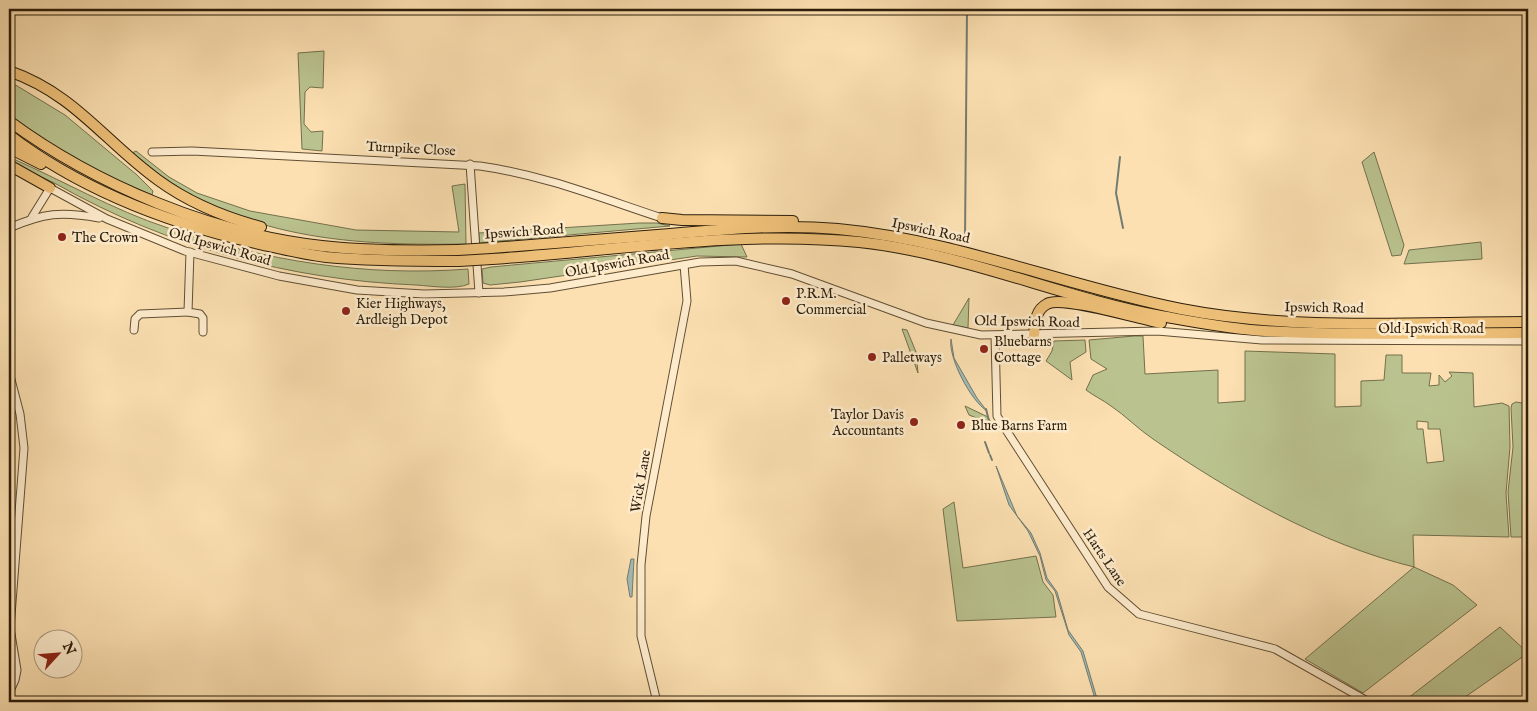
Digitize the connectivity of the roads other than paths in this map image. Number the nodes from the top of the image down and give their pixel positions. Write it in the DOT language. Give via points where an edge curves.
graph roads {
  1 [pos="9,71"];
  2 [pos="9,121"];
  3 [pos="9,135"];
  4 [pos="9,148"];
  5 [pos="152,152"];
  6 [pos="470,164"];
  7 [pos="9,165"];
  8 [pos="63,171"];
  9 [pos="50,188"];
  10 [pos="32,218"];
  11 [pos="662,218"];
  12 [pos="107,219"];
  13 [pos="9,228"];
  14 [pos="321,246"];
  15 [pos="949,247"];
  16 [pos="190,252"];
  17 [pos="458,256"];
  18 [pos="684,265"];
  19 [pos="478,293"];
  20 [pos="188,312"];
  21 [pos="1528,322"];
  22 [pos="1229,327"];
  23 [pos="134,330"];
  24 [pos="203,332"];
  25 [pos="1528,333"];
  26 [pos="1034,335"];
  27 [pos="995,336"];
  28 [pos="1528,340"];
  29 [pos="9,372"];
  30 [pos="9,693"];
  31 [pos="658,702"];
  32 [pos="1369,702"];
  1 -- 14 [label="highway" via="38,83 70,103 146,171 193,202 225,216 304,238"];
  2 -- 14 [label="highway" via="37,142 132,192 218,224"];
  3 -- 8 [label="highway"];
  4 -- 8 [label="highway"];
  5 -- 6 [label="street, Turnpike Close" via="192,151"];
  6 -- 11 [label="street, Turnpike Close" via="521,172 565,184"];
  6 -- 19 [label="street"];
  7 -- 9 [label="highway"];
  8 -- 17 [label="highway, Ipswich Road" via="128,203 209,232 291,252 404,261"];
  9 -- 10 [label="street"];
  9 -- 12 [label="street, Old Ipswich Road"];
  10 -- 12 [label="street, Old Ipswich Road" via="72,214"];
  10 -- 13 [label="street, Old Ipswich Road"];
  11 -- 15 [label="highway" via="844,224 904,233"];
  12 -- 16 [label="street, Old Ipswich Road"];
  14 -- 17 [label="highway, Ipswich Road"];
  15 -- 17 [label="highway, Ipswich Road, bridge" via="872,233 798,227 742,228 491,248"];
  15 -- 21 [label="highway, Ipswich Road" via="1110,292 1240,318 1322,322"];
  16 -- 19 [label="street, Old Ipswich Road" via="279,276 357,290"];
  16 -- 20 [label="street" via="187,267 192,296"];
  17 -- 22 [label="highway, Ipswich Road, bridge" via="492,259 743,239 862,242 915,250 1132,309"];
  18 -- 19 [label="street, Old Ipswich Road" via="550,288"];
  18 -- 27 [label="street, Old Ipswich Road" via="725,261 768,267 926,323"];
  18 -- 31 [label="street, Wick Lane" via="687,301 646,516 641,565 640,630"];
  20 -- 23 [label="street" via="140,314 135,318"];
  20 -- 24 [label="street" via="200,314"];
  22 -- 25 [label="highway, Ipswich Road" via="1294,332"];
  22 -- 26 [label="highway" via="1213,330 1160,322 1058,301 1046,304 1039,311"];
  26 -- 27 [label="street, Old Ipswich Road"];
  26 -- 28 [label="street, Old Ipswich Road" via="1157,331 1262,340"];
  27 -- 32 [label="street, Harts Lane" via="997,416 1117,597 1139,614 1284,653"];
  29 -- 30 [label="street" via="20,414 24,448 10,628 17,670"];
}
